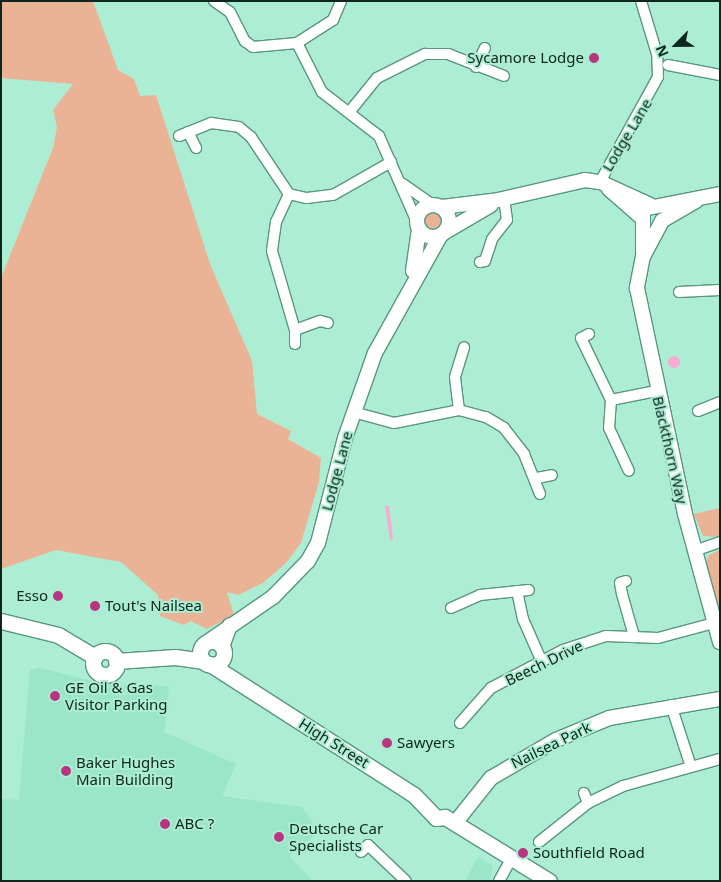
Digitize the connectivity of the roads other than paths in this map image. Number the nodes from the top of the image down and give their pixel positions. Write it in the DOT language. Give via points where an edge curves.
graph roads {
  1 [pos="214,1"];
  2 [pos="341,1"];
  3 [pos="641,1"];
  4 [pos="297,43"];
  5 [pos="485,48"];
  6 [pos="668,65"];
  7 [pos="476,67"];
  8 [pos="504,76"];
  9 [pos="720,76"];
  10 [pos="351,110"];
  11 [pos="196,148"];
  12 [pos="391,162"];
  13 [pos="398,177"];
  14 [pos="603,183"];
  15 [pos="290,194"];
  16 [pos="720,194"];
  17 [pos="501,200"];
  18 [pos="696,201"];
  19 [pos="437,205"];
  20 [pos="653,206"];
  21 [pos="641,219"];
  22 [pos="660,223"];
  23 [pos="418,224"];
  24 [pos="443,234"];
  25 [pos="643,256"];
  26 [pos="480,262"];
  27 [pos="408,288"];
  28 [pos="720,290"];
  29 [pos="679,292"];
  30 [pos="328,324"];
  31 [pos="295,330"];
  32 [pos="589,334"];
  33 [pos="295,344"];
  34 [pos="464,346"];
  35 [pos="656,391"];
  36 [pos="612,400"];
  37 [pos="720,402"];
  38 [pos="459,410"];
  39 [pos="698,411"];
  40 [pos="353,412"];
  41 [pos="624,462"];
  42 [pos="614,467"];
  43 [pos="629,471"];
  44 [pos="552,475"];
  45 [pos="537,478"];
  46 [pos="540,494"];
  47 [pos="720,542"];
  48 [pos="694,552"];
  49 [pos="620,581"];
  50 [pos="529,590"];
  51 [pos="518,591"];
  52 [pos="454,602"];
  53 [pos="1,621"];
  54 [pos="714,623"];
  55 [pos="634,636"];
  56 [pos="720,642"];
  57 [pos="212,653"];
  58 [pos="542,662"];
  59 [pos="720,699"];
  60 [pos="671,705"];
  61 [pos="460,723"];
  62 [pos="720,760"];
  63 [pos="691,767"];
  64 [pos="584,793"];
  65 [pos="588,803"];
  66 [pos="449,820"];
  67 [pos="539,842"];
  68 [pos="361,852"];
  69 [pos="511,859"];
  70 [pos="406,881"];
  71 [pos="499,881"];
  72 [pos="549,881"];
  1 -- 4 [label="street" via="230,12 250,46"];
  2 -- 4 [label="street" via="333,20"];
  3 -- 14 [label="street, Lodge Lane" via="658,54 658,77"];
  4 -- 10 [label="street" via="318,87"];
  5 -- 7 [label="street"];
  6 -- 9 [label="street"];
  7 -- 8 [label="street"];
  7 -- 10 [label="street" via="445,53 425,54 377,78"];
  10 -- 12 [label="street" via="379,136"];
  11 -- 15 [label="street" via="184,134 217,122 244,130"];
  12 -- 13 [label="street"];
  12 -- 15 [label="street" via="327,197 312,199"];
  13 -- 19 [label="street"];
  13 -- 23 [label="street"];
  14 -- 17 [label="street, Lodge Lane" via="585,180"];
  14 -- 20 [label="street"];
  14 -- 21 [label="street"];
  15 -- 31 [label="street" via="276,222 272,251"];
  16 -- 18 [label="street"];
  17 -- 19 [label="street, Lodge Lane"];
  17 -- 24 [label="street, Lodge Lane"];
  17 -- 26 [label="street" via="507,220 492,240 485,261"];
  18 -- 20 [label="street"];
  18 -- 22 [label="street"];
  19 -- 23 [label="street" via="420,211"];
  19 -- 24 [label="street" via="449,219"];
  20 -- 21 [label="street"];
  20 -- 22 [label="street"];
  21 -- 22 [label="street" via="649,228"];
  21 -- 25 [label="street"];
  22 -- 25 [label="street"];
  23 -- 24 [label="street" via="431,237"];
  23 -- 27 [label="street, Lodge Lane"];
  24 -- 27 [label="street, Lodge Lane"];
  25 -- 35 [label="street, Blackthorn Way" via="637,288 639,311"];
  27 -- 40 [label="street, Lodge Lane"];
  28 -- 29 [label="street" via="691,298"];
  30 -- 31 [label="street" via="320,321"];
  31 -- 33 [label="street"];
  32 -- 36 [label="street" via="581,338"];
  34 -- 38 [label="street" via="455,377"];
  35 -- 36 [label="street"];
  35 -- 48 [label="street, Blackthorn Way"];
  36 -- 41 [label="street" via="608,425"];
  37 -- 39 [label="street" via="707,401"];
  38 -- 40 [label="street" via="394,424"];
  38 -- 45 [label="street" via="481,415 504,428"];
  40 -- 57 [label="street, Lodge Lane" via="318,543 308,561 274,597 230,625"];
  41 -- 42 [label="street"];
  41 -- 43 [label="street"];
  44 -- 45 [label="street"];
  45 -- 46 [label="street"];
  47 -- 48 [label="street"];
  48 -- 54 [label="street, Blackthorn Way"];
  49 -- 55 [label="street"];
  50 -- 51 [label="street"];
  51 -- 52 [label="street"];
  51 -- 58 [label="street" via="523,619"];
  53 -- 57 [label="main road" via="58,635 95,657 94,667 101,674 112,672 116,661"];
  54 -- 55 [label="street, Beech Drive" via="664,637"];
  54 -- 56 [label="street, Blackthorn Way"];
  55 -- 58 [label="street, Beech Drive" via="599,638"];
  57 -- 66 [label="main road, High Street" via="238,684 427,806 438,807"];
  58 -- 61 [label="street, Beech Drive" via="466,705"];
  59 -- 60 [label="street, Nailsea Park"];
  60 -- 63 [label="street"];
  60 -- 66 [label="street, Nailsea Park" via="609,718 537,749 491,778"];
  62 -- 63 [label="street"];
  63 -- 65 [label="street" via="644,777"];
  64 -- 65 [label="street"];
  65 -- 67 [label="street"];
  66 -- 69 [label="main road, High Street"];
  68 -- 70 [label="street" via="368,845"];
  69 -- 71 [label="street"];
  69 -- 72 [label="main road, High Street"];
}
